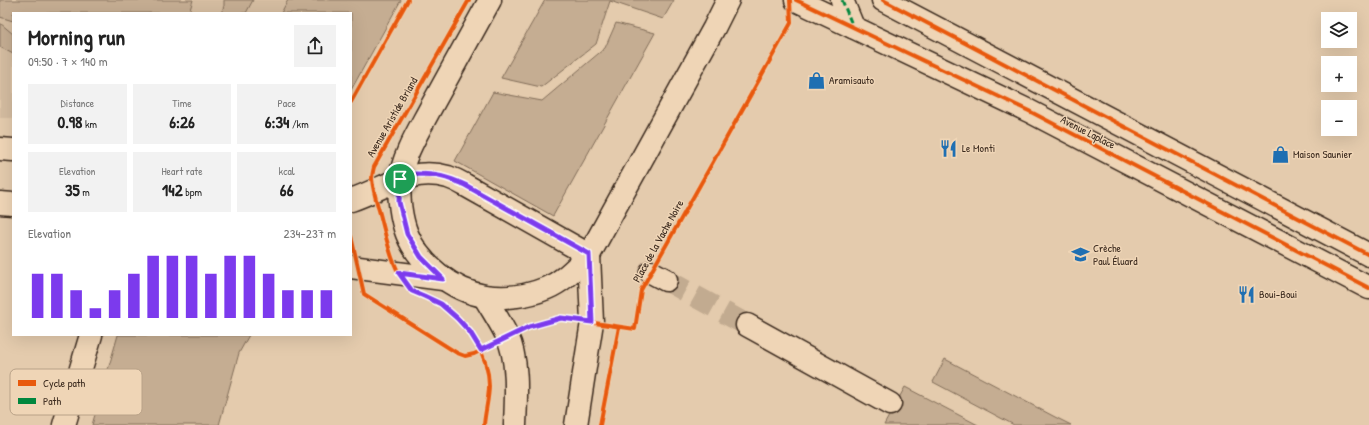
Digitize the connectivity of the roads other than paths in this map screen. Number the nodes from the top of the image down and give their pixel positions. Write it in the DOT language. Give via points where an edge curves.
graph roads {
  1 [pos="490,0"];
  2 [pos="728,0"];
  3 [pos="796,0"];
  4 [pos="842,0"];
  5 [pos="883,0"];
  6 [pos="853,27"];
  7 [pos="0,149"];
  8 [pos="12,150"];
  9 [pos="400,179"];
  10 [pos="352,200"];
  11 [pos="0,203"];
  12 [pos="12,204"];
  13 [pos="589,254"];
  14 [pos="1369,255"];
  15 [pos="352,266"];
  16 [pos="443,279"];
  17 [pos="1369,288"];
  18 [pos="484,296"];
  19 [pos="747,325"];
  20 [pos="91,336"];
  21 [pos="81,369"];
  22 [pos="890,404"];
  23 [pos="67,415"];
  24 [pos="64,425"];
  25 [pos="515,425"];
  26 [pos="576,425"];
  1 -- 9 [label="main road" via="408,151"];
  2 -- 13 [label="main road"];
  3 -- 6 [label="main road, Avenue Laplace"];
  4 -- 6 [label="main road"];
  5 -- 14 [label="main road, Avenue Laplace"];
  6 -- 17 [label="main road, Avenue Laplace" via="1029,111"];
  7 -- 8 [label="main road"];
  9 -- 10 [label="main road"];
  9 -- 13 [label="main road" via="416,174 449,177"];
  9 -- 16 [label="main road" via="399,202 407,234 421,257"];
  11 -- 12 [label="main road"];
  13 -- 18 [label="main road" via="566,277 548,288 526,295"];
  13 -- 26 [label="main road" via="592,322"];
  15 -- 16 [label="main road"];
  16 -- 18 [label="main road"];
  18 -- 25 [label="main road" via="508,337 512,352 516,387"];
  19 -- 22 [label="main road"];
  20 -- 21 [label="main road"];
  23 -- 24 [label="main road"];
}
